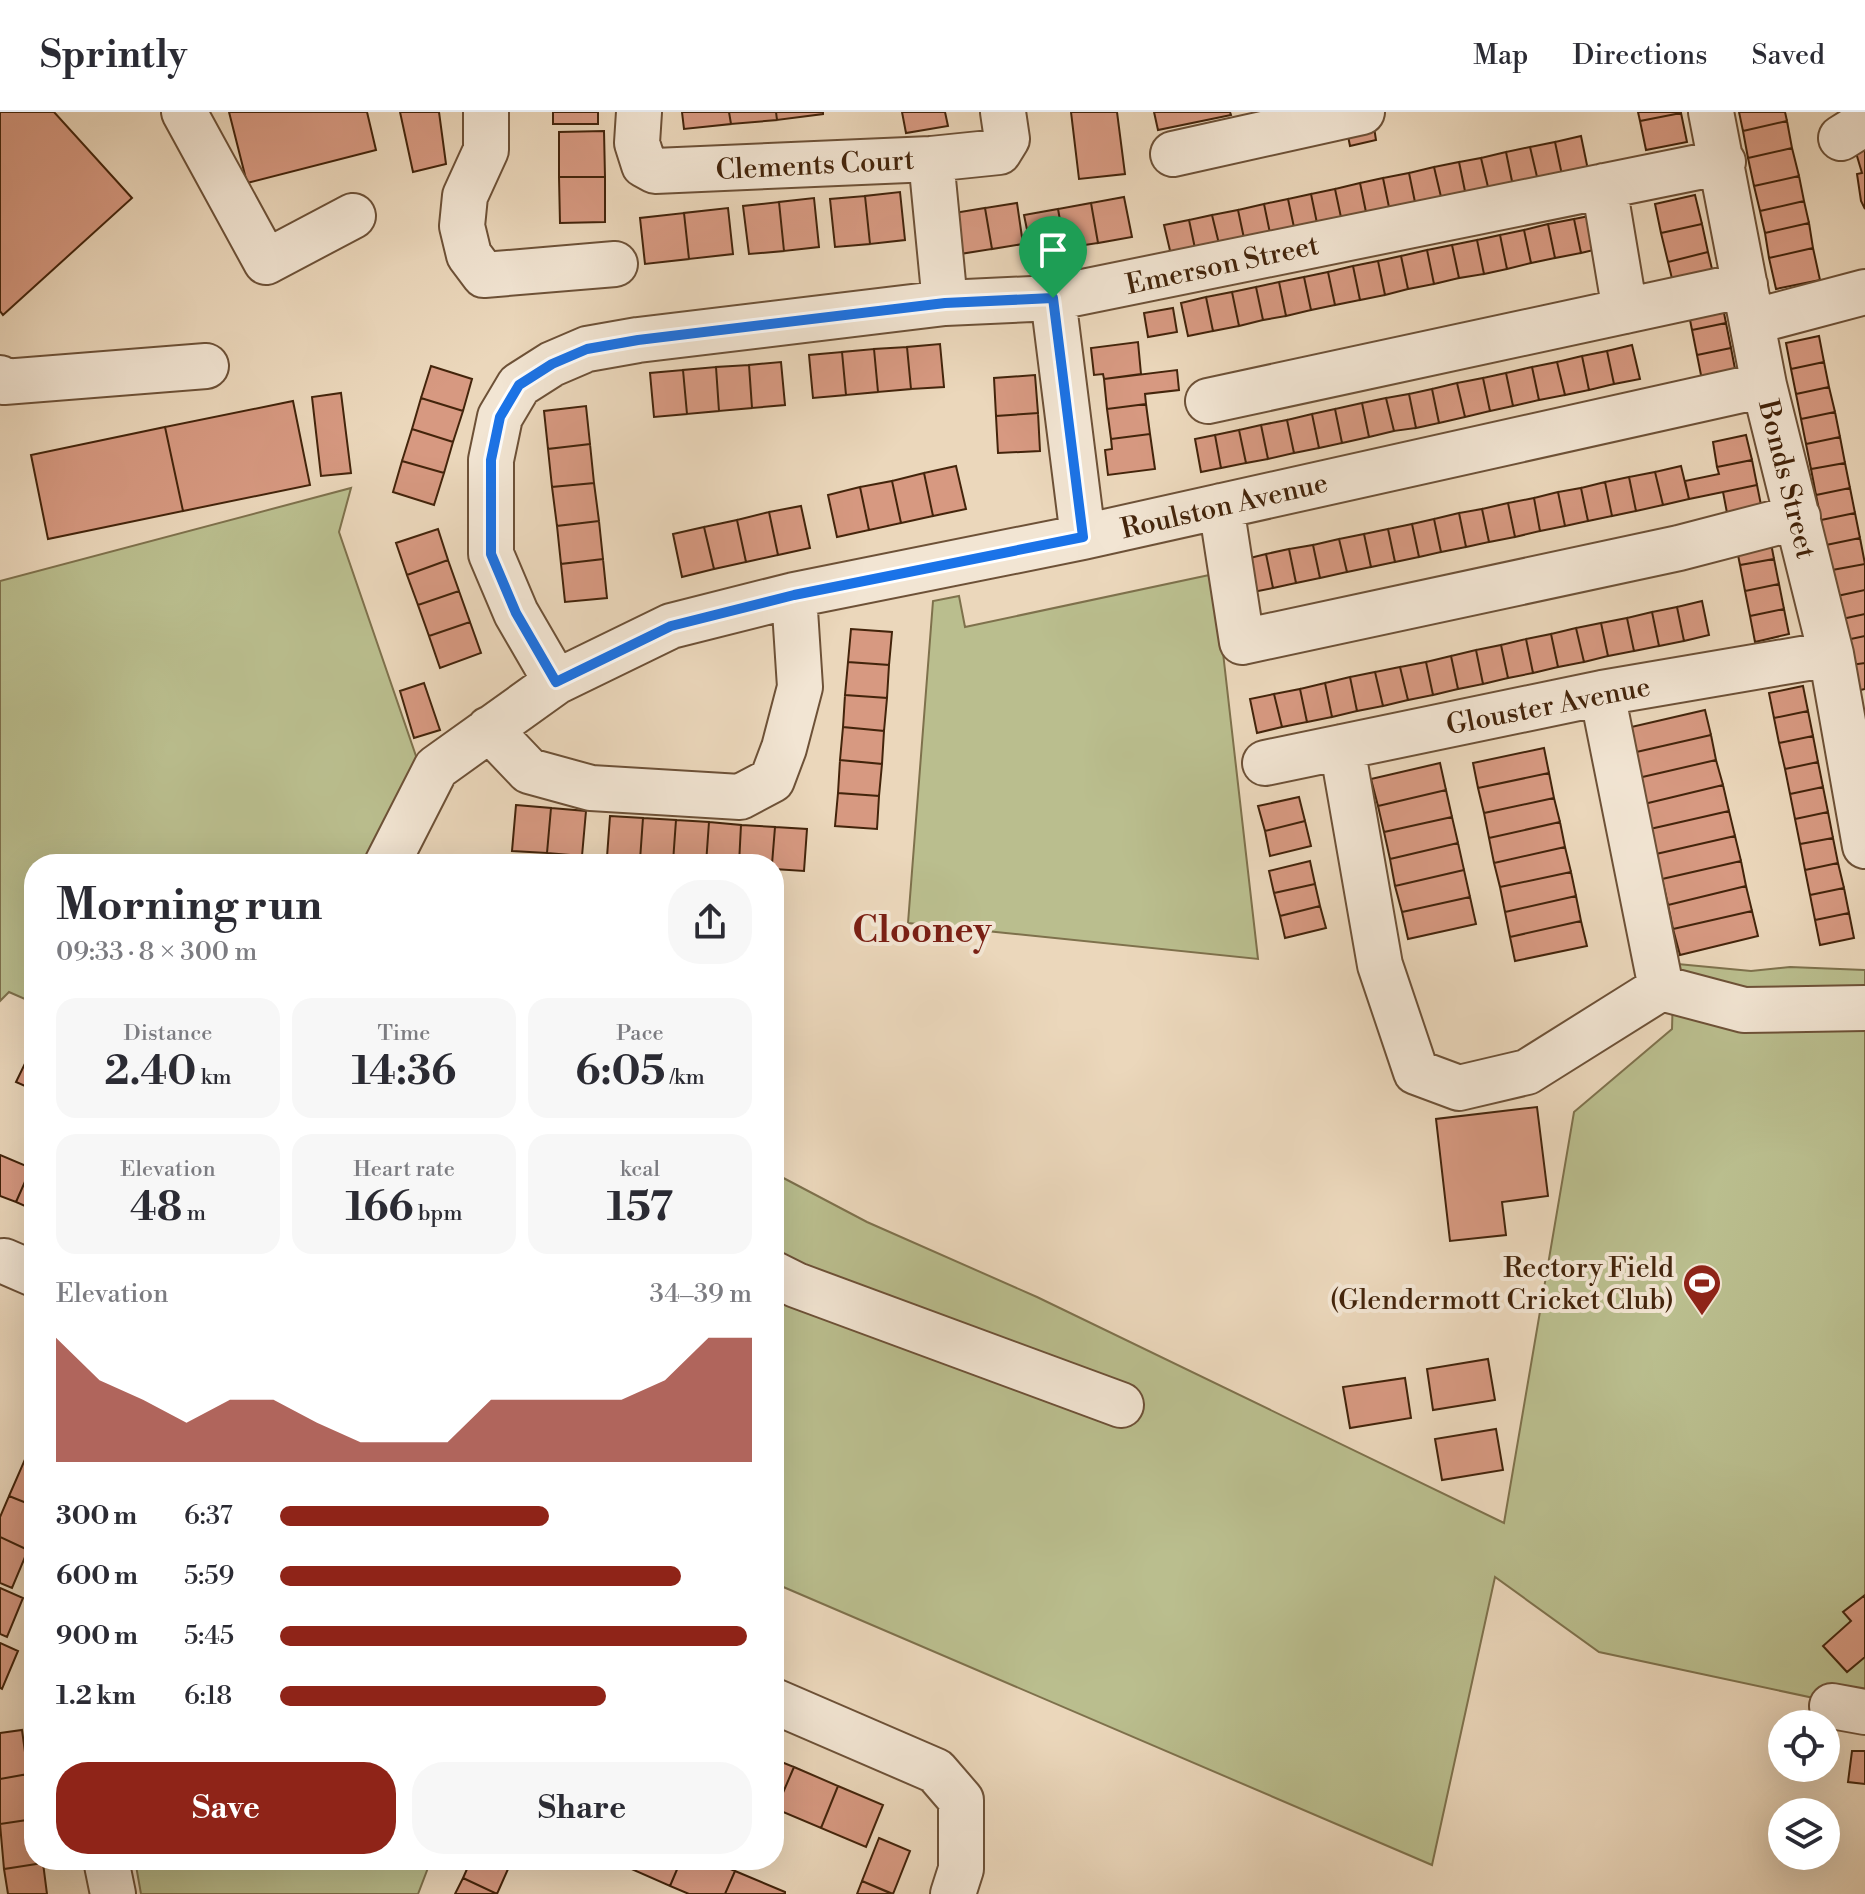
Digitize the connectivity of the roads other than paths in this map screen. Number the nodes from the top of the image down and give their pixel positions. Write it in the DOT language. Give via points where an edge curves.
graph roads {
  1 [pos="184,112"];
  2 [pos="486,112"];
  3 [pos="639,112"];
  4 [pos="1003,112"];
  5 [pos="1362,112"];
  6 [pos="1711,112"];
  7 [pos="1173,154"];
  8 [pos="931,159"];
  9 [pos="1723,162"];
  10 [pos="1604,186"];
  11 [pos="353,216"];
  12 [pos="615,264"];
  13 [pos="1865,292"];
  14 [pos="1053,298"];
  15 [pos="945,303"];
  16 [pos="1748,304"];
  17 [pos="1625,311"];
  18 [pos="206,366"];
  19 [pos="0,378"];
  20 [pos="1764,385"];
  21 [pos="1208,401"];
  22 [pos="1221,506"];
  23 [pos="1798,517"];
  24 [pos="1083,537"];
  25 [pos="794,595"];
  26 [pos="1831,654"];
  27 [pos="556,682"];
  28 [pos="1602,693"];
  29 [pos="489,729"];
  30 [pos="1342,747"];
  31 [pos="1265,763"];
  32 [pos="1865,846"];
  33 [pos="392,854"];
  34 [pos="1661,988"];
  35 [pos="1865,1008"];
  36 [pos="784,1279"];
  37 [pos="1121,1405"];
  38 [pos="784,1705"];
  39 [pos="108,1870"];
  40 [pos="113,1894"];
  41 [pos="953,1894"];
  1 -- 11 [label="street" via="266,262"];
  2 -- 12 [label="street" via="486,150 465,196 462,226 469,255 484,275"];
  3 -- 8 [label="street, Clements Court" via="637,143 644,165 655,171"];
  4 -- 8 [label="street, Clements Court" via="1007,139 999,152"];
  5 -- 7 [label="street"];
  6 -- 9 [label="street, Bonds Street"];
  8 -- 15 [label="street"];
  9 -- 10 [label="street, Emerson Street"];
  9 -- 16 [label="street, Bonds Street"];
  10 -- 14 [label="street, Emerson Street"];
  10 -- 17 [label="street"];
  13 -- 16 [label="street"];
  14 -- 15 [label="street, Emerson Street"];
  14 -- 24 [label="street"];
  15 -- 27 [label="street, Emerson Street" via="587,349 519,385 500,417 491,460 491,554 516,613"];
  16 -- 17 [label="street"];
  16 -- 20 [label="street, Bonds Street"];
  17 -- 21 [label="street"];
  18 -- 19 [label="street" via="4,382"];
  20 -- 22 [label="street, Roulston Avenue"];
  20 -- 23 [label="street, Bonds Street"];
  22 -- 23 [label="street" via="1242,642 1679,548"];
  22 -- 24 [label="street, Roulston Avenue"];
  23 -- 26 [label="street, Bonds Street"];
  24 -- 25 [label="street, Roulston Avenue"];
  25 -- 27 [label="street, Roulston Avenue" via="671,626"];
  25 -- 29 [label="street" via="800,687 784,748 772,780 740,797 591,788 529,771"];
  26 -- 28 [label="street, Glouster Avenue"];
  26 -- 32 [label="street, Bonds Street"];
  27 -- 29 [label="street, Roulston Avenue"];
  28 -- 30 [label="street, Glouster Avenue"];
  28 -- 34 [label="street"];
  29 -- 33 [label="street, Roulston Avenue" via="436,768"];
  30 -- 31 [label="street, Glouster Avenue"];
  30 -- 34 [label="street" via="1380,965 1416,1072 1459,1088 1527,1072"];
  34 -- 35 [label="street" via="1744,1010"];
  36 -- 37 [label="street"];
  38 -- 41 [label="street" via="936,1771 961,1800 961,1869"];
  39 -- 40 [label="street"];
}
